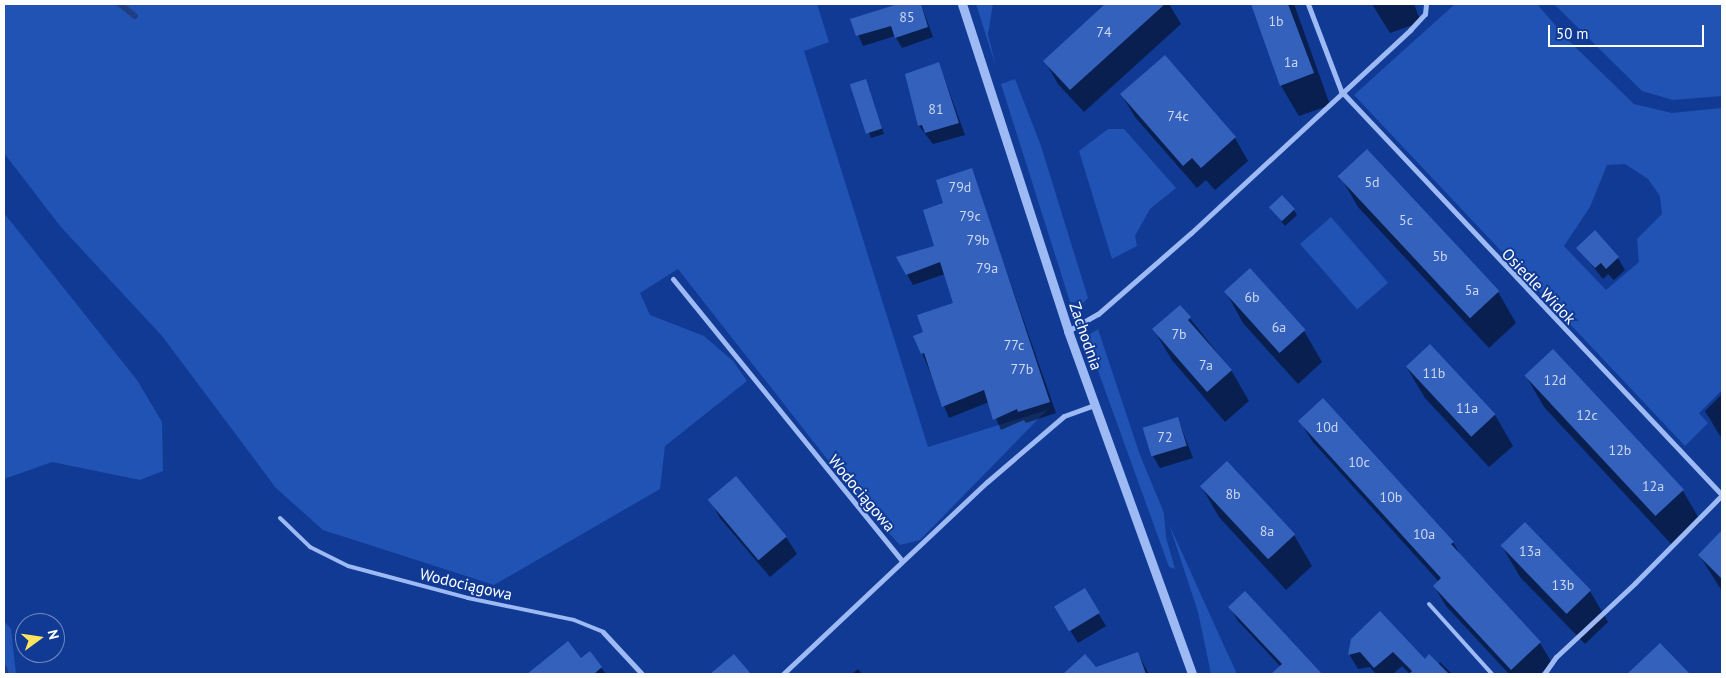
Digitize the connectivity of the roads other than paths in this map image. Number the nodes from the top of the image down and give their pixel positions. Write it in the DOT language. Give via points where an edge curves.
graph roads {
  1 [pos="962,4"];
  2 [pos="1308,4"];
  3 [pos="1426,4"];
  4 [pos="1341,91"];
  5 [pos="673,279"];
  6 [pos="1068,331"];
  7 [pos="1094,405"];
  8 [pos="1722,495"];
  9 [pos="280,518"];
  10 [pos="901,560"];
  11 [pos="1429,604"];
  12 [pos="603,632"];
  13 [pos="642,674"];
  14 [pos="783,674"];
  15 [pos="1192,674"];
  16 [pos="1492,674"];
  17 [pos="1544,674"];
  1 -- 6 [label="street, Zachodnia"];
  2 -- 4 [label="street, Osiedle Widok"];
  3 -- 4 [label="street" via="1425,14 1410,30"];
  4 -- 6 [label="street" via="1152,268 1096,315"];
  4 -- 8 [label="street, Osiedle Widok"];
  5 -- 10 [label="street, Wodociągowa"];
  6 -- 7 [label="street, Zachodnia"];
  7 -- 10 [label="street" via="1064,416"];
  7 -- 15 [label="street, Zachodnia"];
  8 -- 17 [label="street, Osiedle Widok" via="1556,657"];
  9 -- 12 [label="lane, Wodociągowa" via="310,547 348,566 468,598 574,620"];
  10 -- 14 [label="street"];
  11 -- 16 [label="lane"];
  12 -- 13 [label="street, Wodociągowa"];
}
